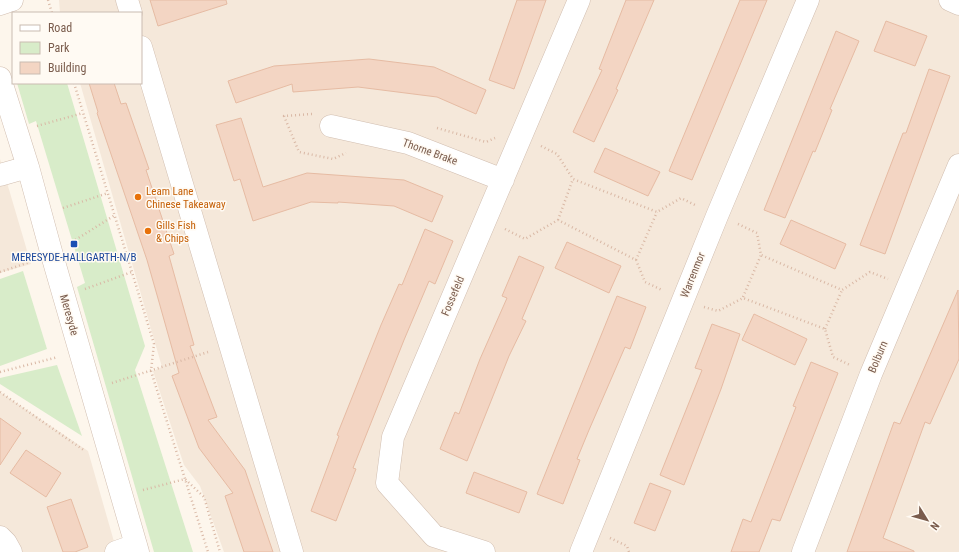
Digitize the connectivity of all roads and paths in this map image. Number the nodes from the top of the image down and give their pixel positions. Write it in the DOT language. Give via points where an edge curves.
graph roads {
  1 [pos="12,0"];
  2 [pos="48,0"];
  3 [pos="127,0"];
  4 [pos="579,0"];
  5 [pos="808,0"];
  6 [pos="950,0"];
  7 [pos="0,4"];
  8 [pos="959,4"];
  9 [pos="52,12"];
  10 [pos="131,12"];
  11 [pos="142,50"];
  12 [pos="0,78"];
  13 [pos="74,84"];
  14 [pos="83,112"];
  15 [pos="325,120"];
  16 [pos="434,127"];
  17 [pos="17,132"];
  18 [pos="521,137"];
  19 [pos="354,153"];
  20 [pos="959,165"];
  21 [pos="28,167"];
  22 [pos="0,175"];
  23 [pos="573,179"];
  24 [pos="503,180"];
  25 [pos="108,192"];
  26 [pos="657,212"];
  27 [pos="41,215"];
  28 [pos="115,215"];
  29 [pos="717,216"];
  30 [pos="486,219"];
  31 [pos="558,220"];
  32 [pos="52,255"];
  33 [pos="761,255"];
  34 [pos="636,260"];
  35 [pos="0,272"];
  36 [pos="132,272"];
  37 [pos="908,288"];
  38 [pos="842,290"];
  39 [pos="64,297"];
  40 [pos="743,298"];
  41 [pos="683,300"];
  42 [pos="825,329"];
  43 [pos="230,345"];
  44 [pos="80,352"];
  45 [pos="151,371"];
  46 [pos="0,372"];
  47 [pos="870,374"];
  48 [pos="91,390"];
  49 [pos="0,392"];
  50 [pos="115,472"];
  51 [pos="185,478"];
  52 [pos="121,495"];
  53 [pos="0,537"];
  54 [pos="137,549"];
  55 [pos="11,552"];
  56 [pos="116,552"];
  57 [pos="208,552"];
  58 [pos="220,552"];
  59 [pos="292,552"];
  60 [pos="484,552"];
  61 [pos="581,552"];
  62 [pos="803,552"];
  1 -- 7 [label="street"];
  2 -- 9 [label="path"];
  3 -- 10 [label="street"];
  4 -- 18 [label="street, Fossefeld"];
  5 -- 29 [label="street, Warrenmor"];
  6 -- 8 [label="street"];
  11 -- 43 [label="street"];
  12 -- 17 [label="street, Meresyde"];
  13 -- 14 [label="path"];
  14 -- 17 [label="path"];
  14 -- 25 [label="path"];
  15 -- 19 [label="path" via="284,116 299,152 333,158"];
  15 -- 24 [label="street, Thorne Brake" via="408,143"];
  16 -- 18 [label="path" via="486,142 505,133"];
  17 -- 21 [label="street, Meresyde"];
  18 -- 23 [label="path" via="557,154"];
  18 -- 24 [label="street, Fossefeld"];
  20 -- 37 [label="street, Bolburn"];
  21 -- 22 [label="street"];
  21 -- 27 [label="street, Meresyde"];
  23 -- 26 [label="path"];
  23 -- 31 [label="path"];
  24 -- 30 [label="street, Fossefeld"];
  25 -- 27 [label="path"];
  25 -- 28 [label="path"];
  26 -- 29 [label="path" via="681,198"];
  26 -- 34 [label="path"];
  27 -- 32 [label="street, Meresyde"];
  28 -- 32 [label="path"];
  28 -- 36 [label="path"];
  29 -- 33 [label="path" via="757,233"];
  29 -- 41 [label="street, Warrenmor"];
  30 -- 31 [label="path" via="525,239"];
  30 -- 60 [label="street, Fossefeld" via="393,437 387,483 434,536"];
  31 -- 34 [label="path"];
  32 -- 35 [label="path"];
  32 -- 39 [label="street, Meresyde"];
  33 -- 38 [label="path"];
  33 -- 40 [label="path"];
  34 -- 41 [label="path" via="645,282"];
  36 -- 39 [label="path"];
  36 -- 45 [label="path" via="154,344"];
  37 -- 38 [label="path" via="870,272"];
  37 -- 47 [label="street, Bolburn"];
  38 -- 42 [label="path"];
  39 -- 44 [label="street, Meresyde"];
  40 -- 41 [label="path" via="718,311"];
  40 -- 42 [label="path"];
  41 -- 61 [label="street, Warrenmor"];
  42 -- 47 [label="path" via="834,357"];
  43 -- 45 [label="path"];
  43 -- 59 [label="street"];
  44 -- 46 [label="path"];
  44 -- 48 [label="street, Meresyde"];
  45 -- 48 [label="path"];
  45 -- 51 [label="path"];
  47 -- 62 [label="street, Bolburn"];
  48 -- 50 [label="street, Meresyde"];
  49 -- 50 [label="path"];
  50 -- 52 [label="street, Meresyde"];
  51 -- 52 [label="path"];
  51 -- 57 [label="path"];
  51 -- 58 [label="path" via="204,497"];
  52 -- 54 [label="street, Meresyde"];
  53 -- 55 [label="street"];
  54 -- 56 [label="street"];
}
